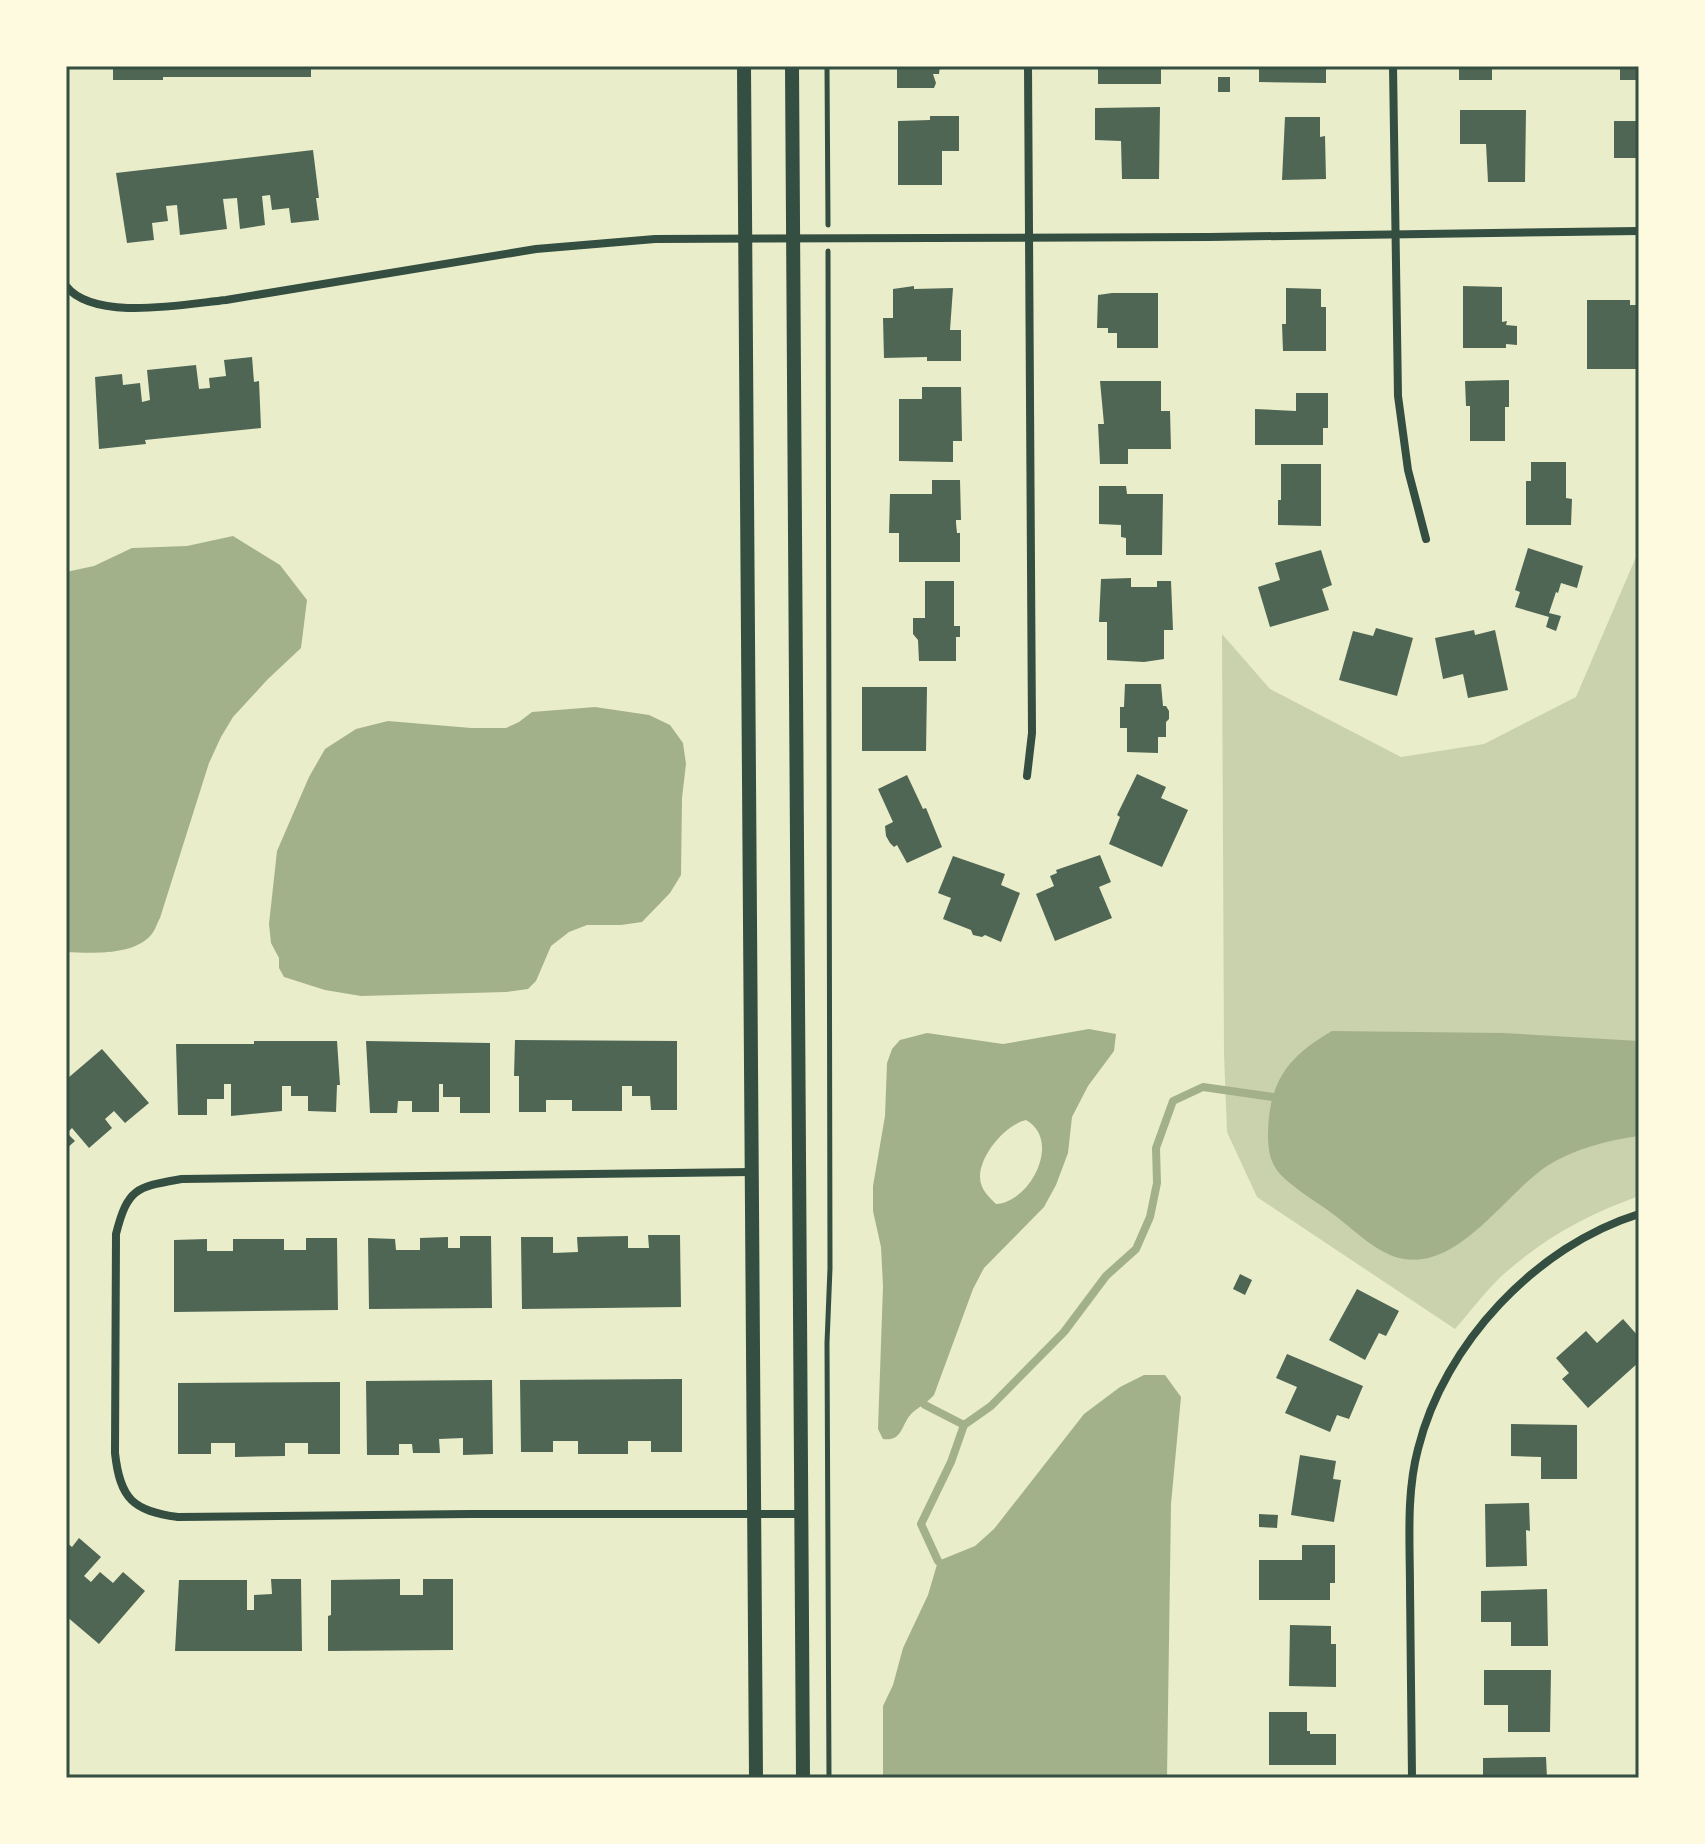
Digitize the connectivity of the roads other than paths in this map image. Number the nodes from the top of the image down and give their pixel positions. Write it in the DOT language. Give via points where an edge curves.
graph roads {
  1 [pos="744,66"];
  2 [pos="792,66"];
  3 [pos="1028,66"];
  4 [pos="1393,66"];
  5 [pos="1639,231"];
  6 [pos="1394,233"];
  7 [pos="1029,238"];
  8 [pos="747,239"];
  9 [pos="793,240"];
  10 [pos="67,288"];
  11 [pos="1426,539"];
  12 [pos="1027,776"];
  13 [pos="753,1172"];
  14 [pos="1639,1214"];
  15 [pos="802,1514"];
  16 [pos="755,1515"];
  17 [pos="756,1778"];
  18 [pos="803,1778"];
  19 [pos="1412,1778"];
  1 -- 8 [label="street"];
  2 -- 9 [label="street"];
  3 -- 7 [label="street"];
  4 -- 6 [label="street"];
  5 -- 6 [label="street"];
  6 -- 7 [label="street"];
  6 -- 11 [label="street" via="1398,396 1408,470"];
  7 -- 9 [label="street"];
  7 -- 12 [label="street" via="1032,733"];
  8 -- 9 [label="street"];
  8 -- 10 [label="street" via="577,244 180,305 109,307 83,301"];
  8 -- 13 [label="street"];
  9 -- 15 [label="street"];
  13 -- 16 [label="street"];
  13 -- 16 [label="street" via="182,1179 144,1186 130,1197 116,1234 115,1453 118,1479 131,1500 150,1513 178,1517"];
  14 -- 19 [label="street" via="1608,1224 1563,1250 1511,1290 1467,1344 1437,1397 1418,1449 1409,1512"];
  15 -- 16 [label="street"];
  15 -- 18 [label="street"];
  16 -- 17 [label="street"];
}
